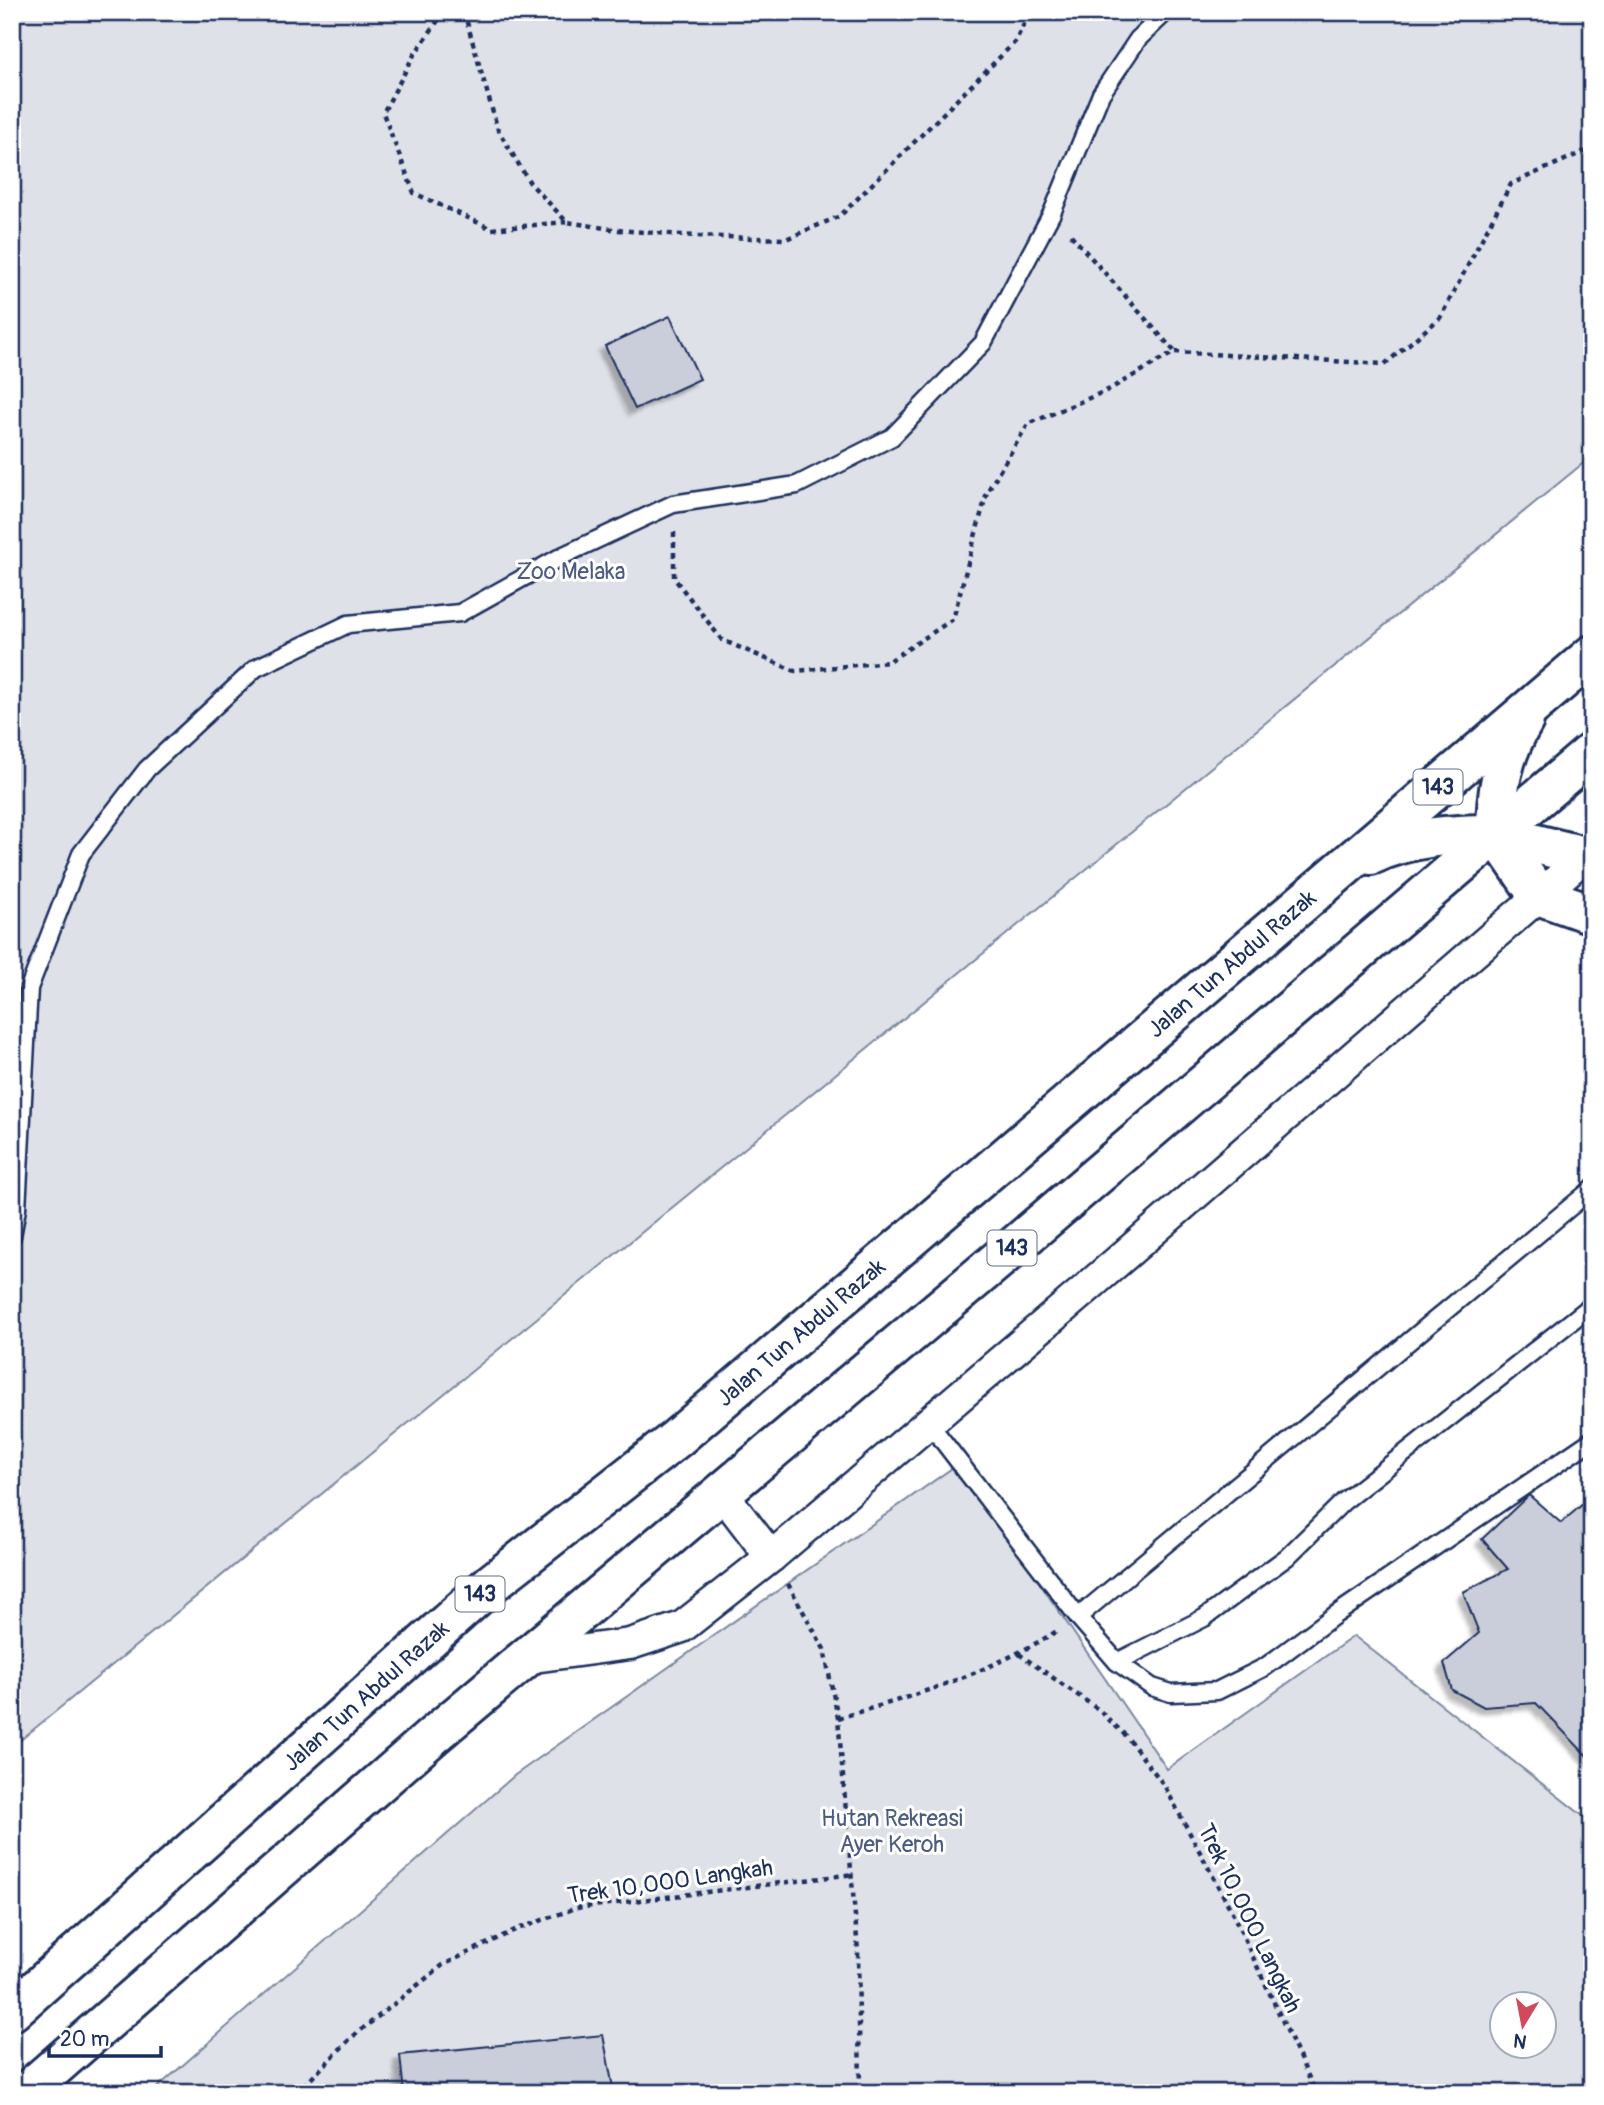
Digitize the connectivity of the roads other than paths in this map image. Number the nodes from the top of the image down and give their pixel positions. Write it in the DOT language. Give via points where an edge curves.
graph roads {
  1 [pos="1166,12"];
  2 [pos="1592,655"];
  3 [pos="1531,707"];
  4 [pos="1592,752"];
  5 [pos="1496,834"];
  6 [pos="1589,854"];
  7 [pos="1346,867"];
  8 [pos="1538,895"];
  9 [pos="1592,914"];
  10 [pos="1592,1189"];
  11 [pos="12,1236"];
  12 [pos="1592,1305"];
  13 [pos="929,1423"];
  14 [pos="1592,1440"];
  15 [pos="722,1493"];
  16 [pos="771,1556"];
  17 [pos="1078,1618"];
  18 [pos="526,1658"];
  19 [pos="1117,1662"];
  20 [pos="12,2011"];
  21 [pos="25,2093"];
  1 -- 11 [label="lane" via="1138,39 1101,94 1052,213 983,343 892,437 797,485 673,504 564,555 460,613 348,624 256,668 147,769 81,855 29,988"];
  2 -- 3 [label="main road, Jalan Tun Abdul Razak / 143"];
  3 -- 5 [label="main road" via="1502,767"];
  3 -- 7 [label="main road, Jalan Tun Abdul Razak / 143"];
  4 -- 5 [label="main road, 143"];
  5 -- 6 [label="main road"];
  5 -- 7 [label="main road" via="1418,839"];
  5 -- 8 [label="main road"];
  5 -- 15 [label="main road, 143"];
  6 -- 8 [label="street"];
  7 -- 20 [label="main road, Jalan Tun Abdul Razak / 143" via="676,1438 492,1583"];
  8 -- 9 [label="main road"];
  8 -- 13 [label="street"];
  10 -- 17 [label="lane"];
  12 -- 19 [label="lane" via="1343,1502 1287,1557 1204,1618"];
  13 -- 16 [label="street"];
  13 -- 17 [label="lane"];
  14 -- 19 [label="lane" via="1242,1681 1217,1690 1171,1693 1152,1687"];
  15 -- 16 [label="street"];
  15 -- 18 [label="main road, 143"];
  16 -- 18 [label="street" via="682,1627 631,1644"];
  17 -- 19 [label="lane"];
  18 -- 21 [label="main road, 143"];
}
